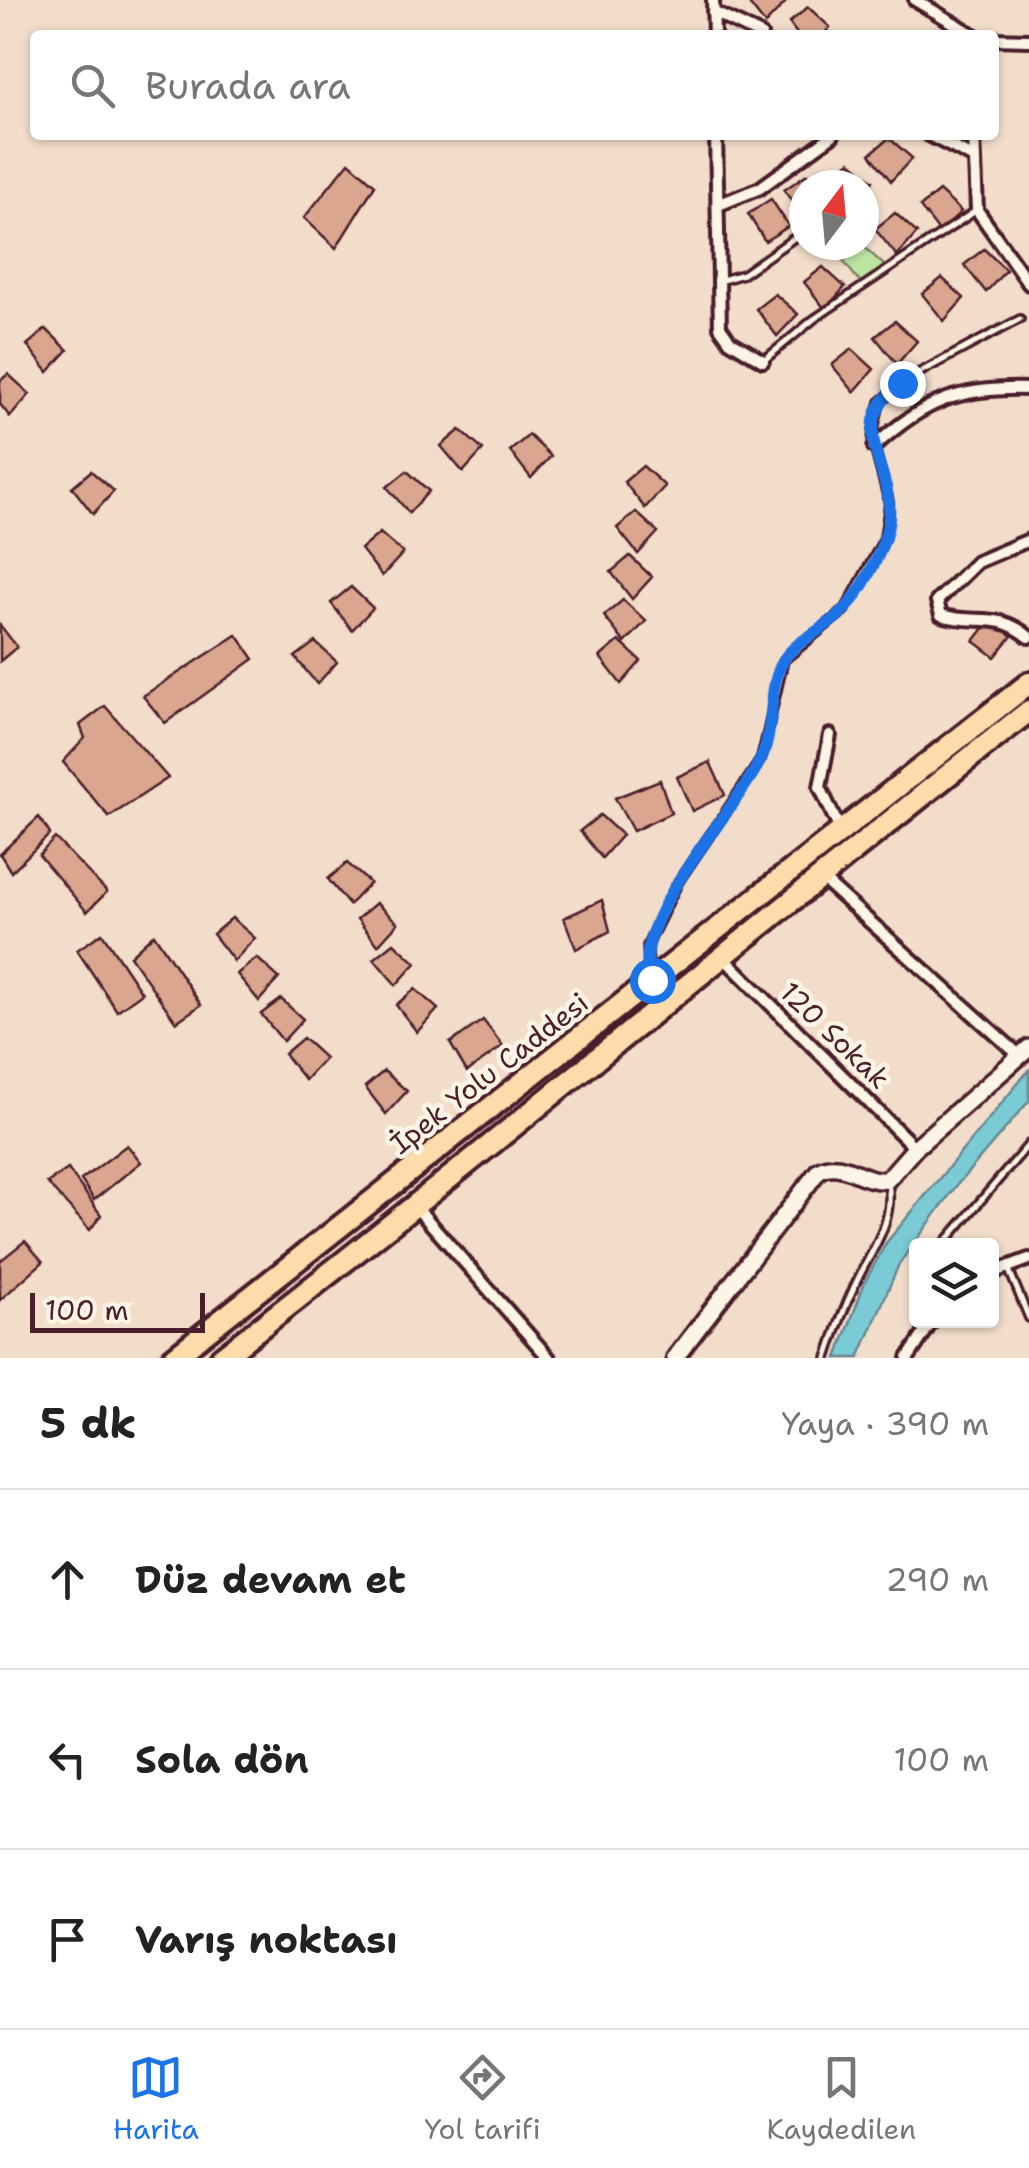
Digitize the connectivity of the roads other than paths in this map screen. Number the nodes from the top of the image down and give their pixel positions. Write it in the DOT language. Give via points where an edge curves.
graph roads {
  1 [pos="916,0"];
  2 [pos="713,6"];
  3 [pos="753,30"];
  4 [pos="966,30"];
  5 [pos="999,39"];
  6 [pos="1029,40"];
  7 [pos="716,140"];
  8 [pos="826,140"];
  9 [pos="938,140"];
  10 [pos="974,140"];
  11 [pos="974,158"];
  12 [pos="718,205"];
  13 [pos="977,210"];
  14 [pos="789,242"];
  15 [pos="719,281"];
  16 [pos="1029,284"];
  17 [pos="1020,319"];
  18 [pos="763,361"];
  19 [pos="1029,389"];
  20 [pos="874,447"];
  21 [pos="1029,540"];
  22 [pos="1029,637"];
  23 [pos="1029,683"];
  24 [pos="1029,711"];
  25 [pos="830,735"];
  26 [pos="841,831"];
  27 [pos="819,876"];
  28 [pos="722,956"];
  29 [pos="652,980"];
  30 [pos="1025,1052"];
  31 [pos="1029,1144"];
  32 [pos="915,1148"];
  33 [pos="887,1180"];
  34 [pos="416,1207"];
  35 [pos="949,1238"];
  36 [pos="1029,1259"];
  37 [pos="1008,1267"];
  38 [pos="999,1270"];
  39 [pos="1029,1318"];
  40 [pos="928,1328"];
  41 [pos="172,1358"];
  42 [pos="221,1358"];
  43 [pos="549,1358"];
  44 [pos="675,1358"];
  45 [pos="827,1358"];
  46 [pos="908,1358"];
  1 -- 4 [label="street"];
  2 -- 3 [label="street"];
  5 -- 6 [label="street"];
  7 -- 12 [label="street"];
  8 -- 12 [label="street" via="760,188"];
  9 -- 11 [label="street"];
  10 -- 11 [label="street"];
  11 -- 13 [label="street"];
  12 -- 15 [label="street"];
  13 -- 16 [label="street"];
  13 -- 18 [label="lane"];
  14 -- 15 [label="lane" via="744,274"];
  15 -- 18 [label="street" via="723,334"];
  17 -- 20 [label="lane" via="893,389 877,409"];
  19 -- 20 [label="street" via="954,394"];
  20 -- 29 [label="lane" via="889,504 884,538 845,610 784,660 761,758 685,871 647,946"];
  21 -- 22 [label="street" via="977,562 937,601 941,614 970,621 987,616"];
  23 -- 26 [label="highway, İpek Yolu Caddesi"];
  24 -- 27 [label="highway, İpek Yolu Caddesi"];
  25 -- 26 [label="street" via="820,787"];
  26 -- 29 [label="highway, İpek Yolu Caddesi"];
  27 -- 28 [label="highway, İpek Yolu Caddesi"];
  27 -- 30 [label="street"];
  28 -- 32 [label="street, 120 Sokak"];
  28 -- 34 [label="highway, İpek Yolu Caddesi"];
  29 -- 41 [label="highway, İpek Yolu Caddesi"];
  30 -- 32 [label="street"];
  31 -- 35 [label="lane"];
  32 -- 33 [label="street"];
  33 -- 44 [label="street" via="831,1165 818,1170"];
  33 -- 45 [label="lane" via="884,1228"];
  34 -- 42 [label="highway, İpek Yolu Caddesi"];
  34 -- 43 [label="street"];
  36 -- 37 [label="street"];
  37 -- 38 [label="street"];
  37 -- 39 [label="lane"];
  40 -- 46 [label="street"];
}
